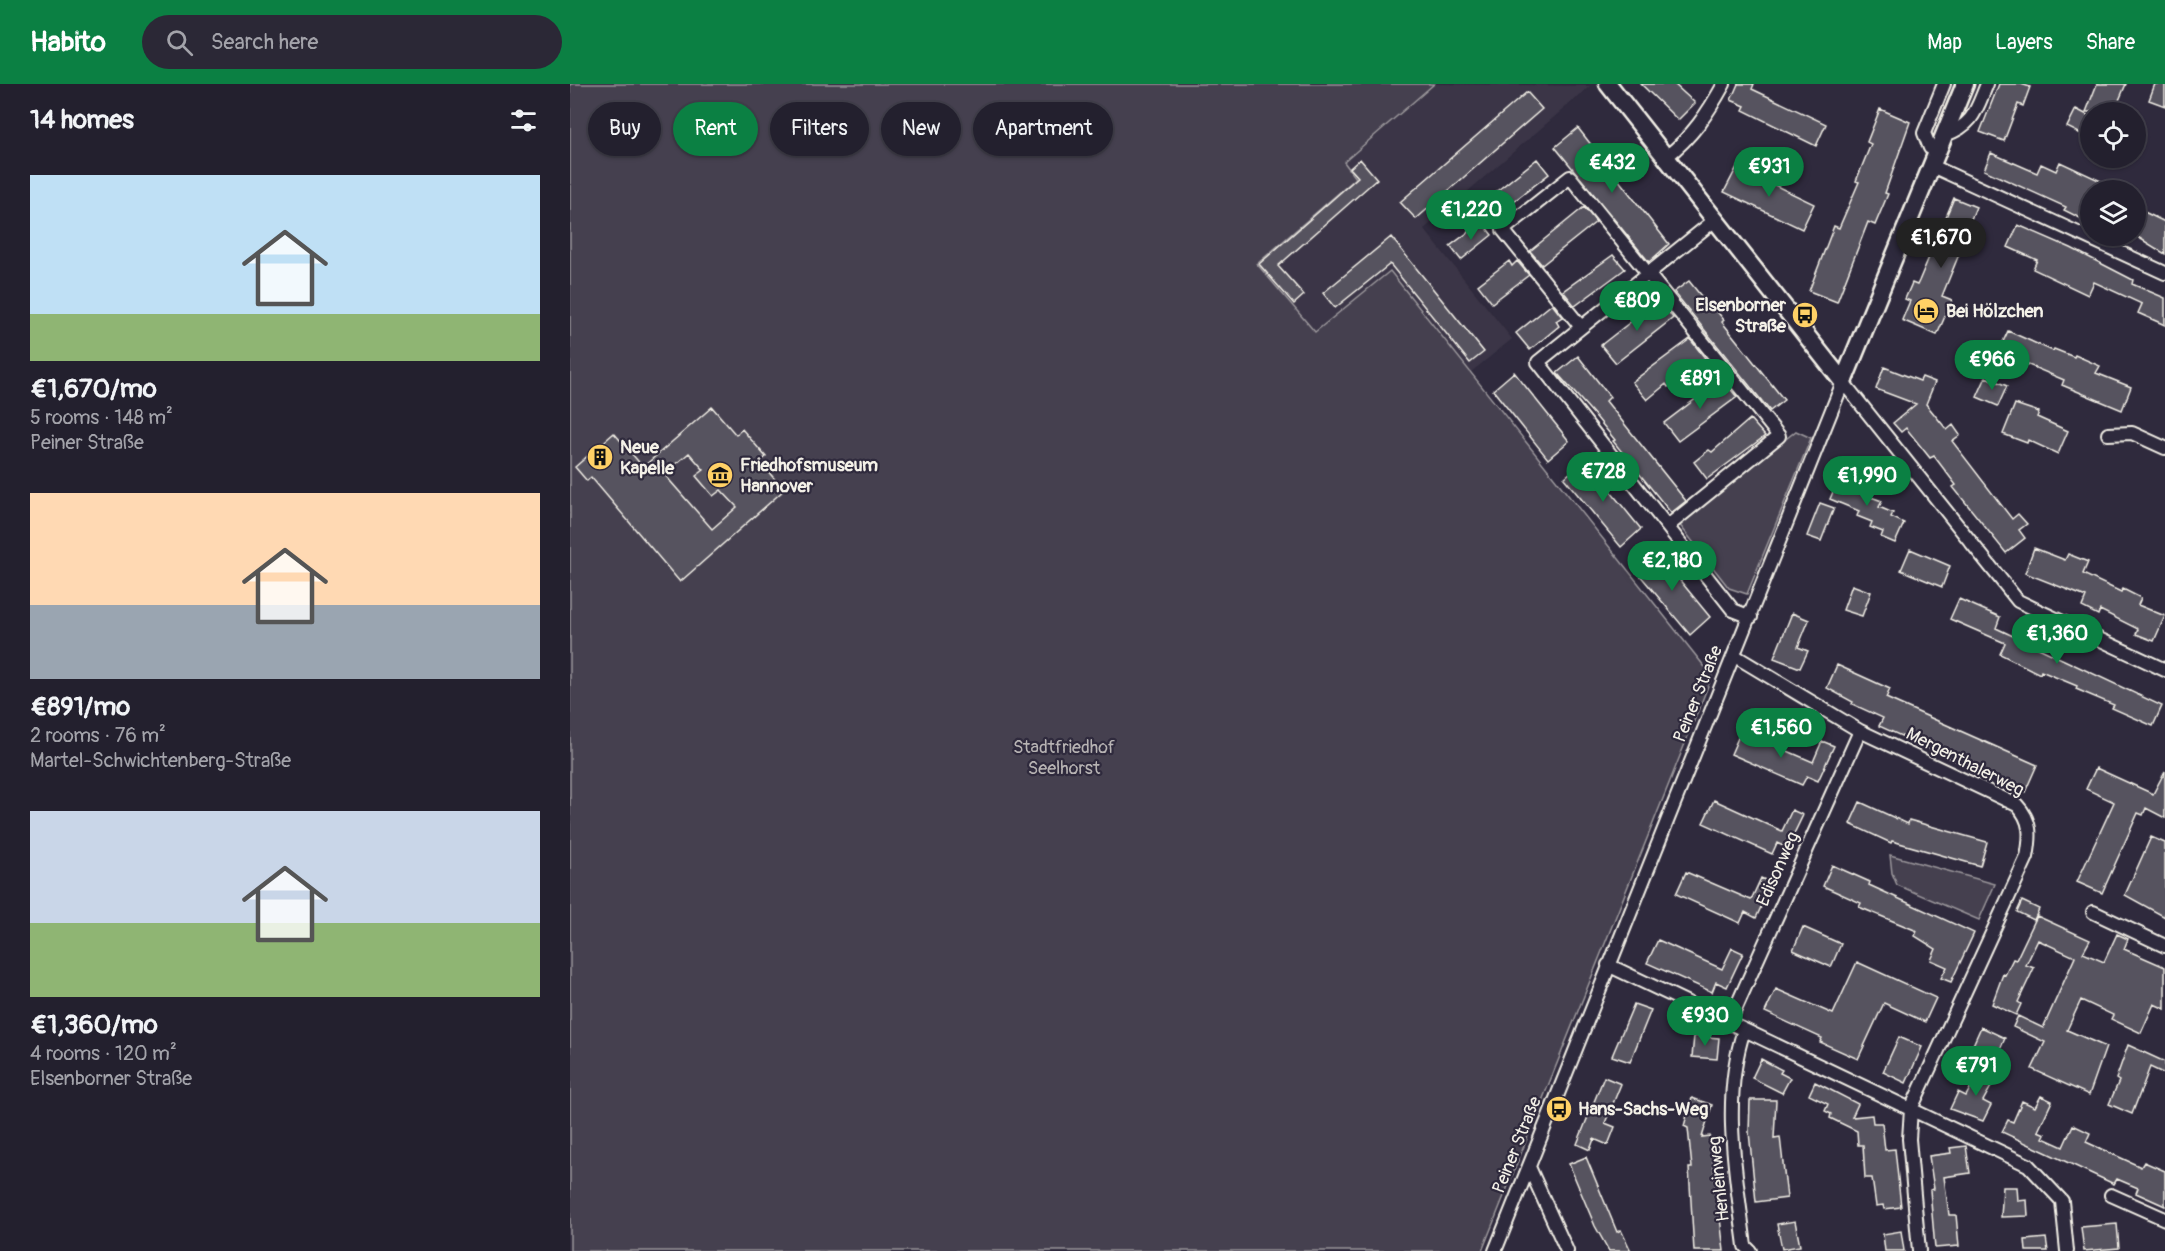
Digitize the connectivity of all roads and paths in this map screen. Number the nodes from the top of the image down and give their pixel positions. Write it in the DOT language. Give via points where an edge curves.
graph roads {
  1 [pos="1608,84"];
  2 [pos="1724,84"];
  3 [pos="1944,84"];
  4 [pos="1965,84"];
  5 [pos="1987,84"];
  6 [pos="1945,135"];
  7 [pos="1666,157"];
  8 [pos="1935,158"];
  9 [pos="1715,220"];
  10 [pos="1648,273"];
  11 [pos="2165,273"];
  12 [pos="1581,327"];
  13 [pos="1843,382"];
  14 [pos="2108,434"];
  15 [pos="2165,447"];
  16 [pos="1668,526"];
  17 [pos="1751,617"];
  18 [pos="1735,656"];
  19 [pos="2165,670"];
  20 [pos="1860,731"];
  21 [pos="2093,912"];
  22 [pos="2165,946"];
  23 [pos="1608,965"];
  24 [pos="1729,1023"];
  25 [pos="1744,1030"];
  26 [pos="1911,1109"];
  27 [pos="1529,1167"];
  28 [pos="2111,1195"];
  29 [pos="2165,1219"];
  30 [pos="1495,1251"];
  31 [pos="1567,1251"];
  32 [pos="1750,1251"];
  33 [pos="1920,1251"];
  34 [pos="2067,1251"];
  1 -- 7 [label="street"];
  2 -- 7 [label="street" via="1689,138"];
  3 -- 8 [label="street" via="1924,133"];
  4 -- 6 [label="street, Peiner Straße"];
  5 -- 6 [label="street" via="1971,120"];
  6 -- 8 [label="street, Peiner Straße"];
  7 -- 9 [label="street"];
  8 -- 11 [label="street"];
  8 -- 13 [label="street, Peiner Straße"];
  9 -- 10 [label="street"];
  9 -- 13 [label="street"];
  10 -- 12 [label="street"];
  10 -- 12 [label="street" via="1570,177 1503,230"];
  10 -- 16 [label="street" via="1779,436"];
  12 -- 16 [label="street" via="1538,362"];
  13 -- 17 [label="street, Peiner Straße"];
  13 -- 19 [label="street" via="2018,601"];
  14 -- 15 [label="street" via="2132,432"];
  16 -- 17 [label="street" via="1733,610"];
  17 -- 18 [label="street, Peiner Straße"];
  18 -- 20 [label="street, Mergenthalerweg"];
  18 -- 23 [label="street, Peiner Straße"];
  20 -- 24 [label="street, Edisonweg"];
  20 -- 26 [label="street, Mergenthalerweg" via="2017,805 2027,816 2031,835 2027,857"];
  21 -- 22 [label="street"];
  23 -- 24 [label="street"];
  23 -- 27 [label="street, Peiner Straße"];
  24 -- 25 [label="street"];
  25 -- 26 [label="street"];
  25 -- 32 [label="street, Henleinweg" via="1738,1048 1731,1131 1745,1246"];
  26 -- 33 [label="street" via="1909,1139"];
  26 -- 34 [label="street" via="2028,1164 2062,1201"];
  27 -- 30 [label="street, Peiner Straße"];
  27 -- 31 [label="street"];
  28 -- 29 [label="street"];
}
